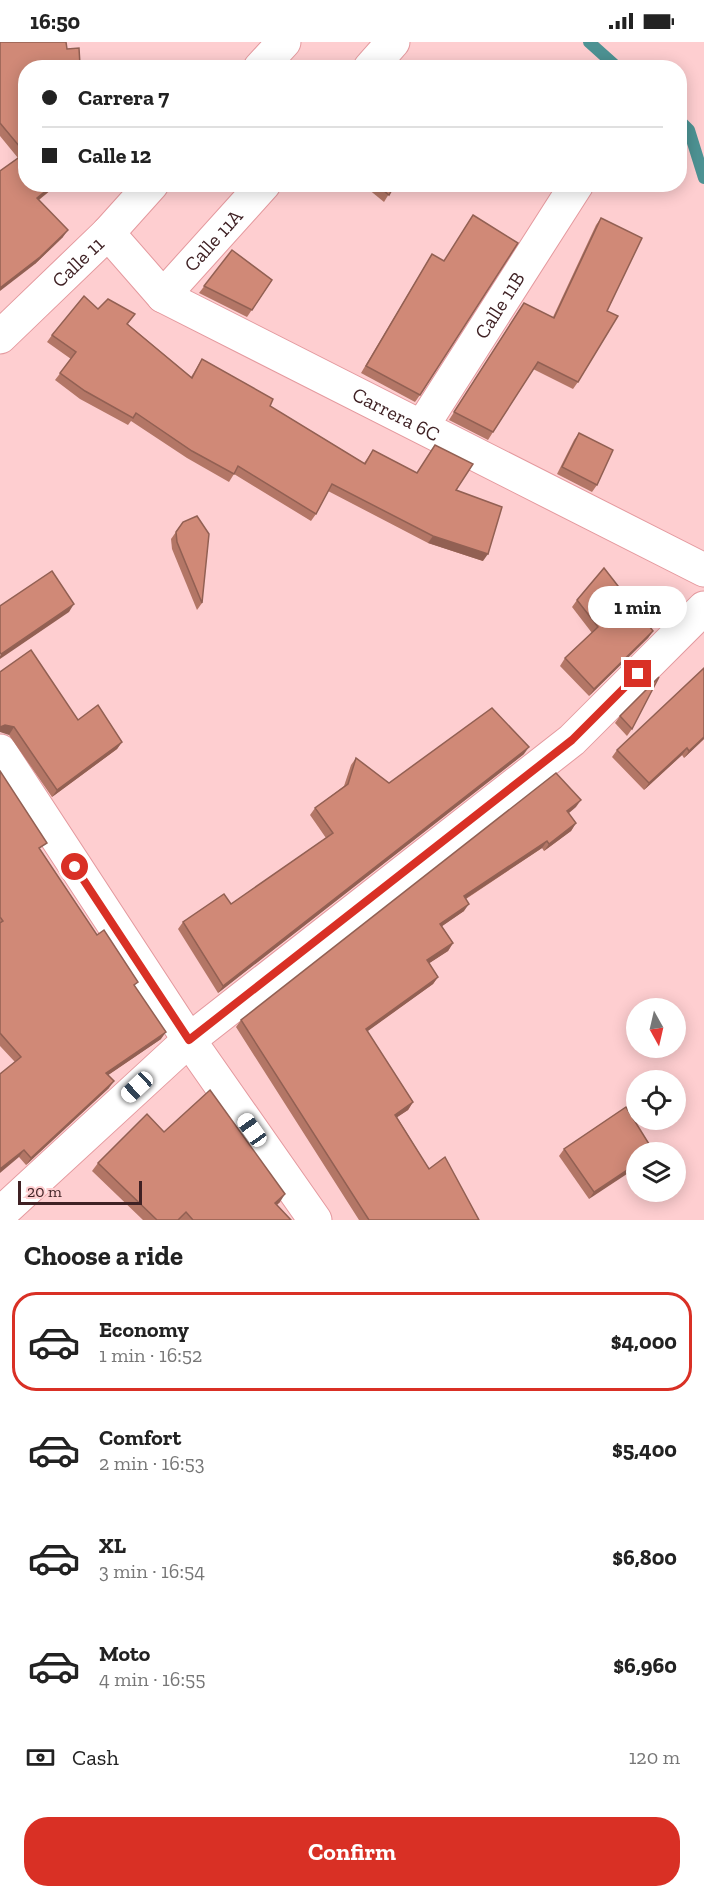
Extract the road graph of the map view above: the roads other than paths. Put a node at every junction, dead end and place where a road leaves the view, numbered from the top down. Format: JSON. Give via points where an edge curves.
{"nodes":[{"id":1,"x":284,"y":42,"type":"edge"},
{"id":2,"x":393,"y":42,"type":"edge"},
{"id":3,"x":267,"y":60,"type":"edge"},
{"id":4,"x":377,"y":60,"type":"edge"},
{"id":5,"x":145,"y":192,"type":"edge"},
{"id":6,"x":257,"y":192,"type":"edge"},
{"id":7,"x":572,"y":192,"type":"edge"},
{"id":8,"x":108,"y":233,"type":"junction"},
{"id":9,"x":163,"y":296,"type":"junction"},
{"id":10,"x":0,"y":338,"type":"edge"},
{"id":11,"x":423,"y":425,"type":"junction"},
{"id":12,"x":704,"y":570,"type":"edge"},
{"id":13,"x":704,"y":608,"type":"edge"},
{"id":14,"x":0,"y":751,"type":"edge"},
{"id":15,"x":189,"y":1040,"type":"junction"},
{"id":16,"x":0,"y":1214,"type":"edge"},
{"id":17,"x":315,"y":1220,"type":"edge"}],
"edges":[{"from":1,"to":3,"type":"street"},
{"from":2,"to":4,"type":"street"},
{"from":5,"to":8,"type":"street","name":"Calle 11"},
{"from":6,"to":9,"type":"street","name":"Calle 11A"},
{"from":7,"to":11,"type":"street","name":"Calle 11B"},
{"from":8,"to":9,"type":"street","name":"Carrera 6C"},
{"from":8,"to":10,"type":"street","name":"Calle 11"},
{"from":9,"to":11,"type":"street","name":"Carrera 6C"},
{"from":11,"to":12,"type":"street","name":"Carrera 6C"},
{"from":13,"to":15,"type":"street","via":[[572,740]]},
{"from":14,"to":15,"type":"street"},
{"from":15,"to":16,"type":"street"},
{"from":15,"to":17,"type":"street"}]}
